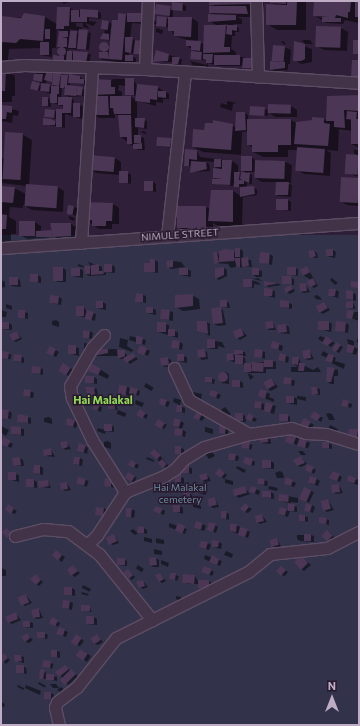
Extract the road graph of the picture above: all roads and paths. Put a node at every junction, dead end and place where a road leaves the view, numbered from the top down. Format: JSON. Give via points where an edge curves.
{"nodes":[{"id":1,"x":148,"y":1,"type":"edge"},
{"id":2,"x":256,"y":1,"type":"edge"},
{"id":3,"x":1,"y":67,"type":"edge"},
{"id":4,"x":92,"y":67,"type":"junction"},
{"id":5,"x":145,"y":69,"type":"junction"},
{"id":6,"x":185,"y":72,"type":"junction"},
{"id":7,"x":258,"y":77,"type":"junction"},
{"id":8,"x":359,"y":83,"type":"edge"},
{"id":9,"x":359,"y":223,"type":"edge"},
{"id":10,"x":167,"y":236,"type":"junction"},
{"id":11,"x":81,"y":243,"type":"junction"},
{"id":12,"x":1,"y":248,"type":"edge"},
{"id":13,"x":104,"y":335,"type":"dead end"},
{"id":14,"x":174,"y":368,"type":"dead end"},
{"id":15,"x":249,"y":434,"type":"junction"},
{"id":16,"x":359,"y":444,"type":"edge"},
{"id":17,"x":125,"y":492,"type":"junction"},
{"id":18,"x":359,"y":532,"type":"edge"},
{"id":19,"x":15,"y":536,"type":"dead end"},
{"id":20,"x":88,"y":544,"type":"junction"},
{"id":21,"x":152,"y":620,"type":"junction"},
{"id":22,"x":59,"y":725,"type":"edge"}],
"edges":[{"from":1,"to":5,"type":"street"},
{"from":2,"to":7,"type":"street"},
{"from":3,"to":4,"type":"street"},
{"from":4,"to":5,"type":"street"},
{"from":4,"to":11,"type":"street"},
{"from":5,"to":6,"type":"street"},
{"from":6,"to":7,"type":"street"},
{"from":6,"to":10,"type":"street"},
{"from":7,"to":8,"type":"street"},
{"from":9,"to":10,"type":"street","name":"NIMULE STREET"},
{"from":10,"to":11,"type":"street","name":"NIMULE STREET"},
{"from":11,"to":12,"type":"street","name":"NIMULE STREET"},
{"from":13,"to":17,"type":"street","via":[[92,348],[70,386],[72,398],[92,440]]},
{"from":14,"to":15,"type":"street","via":[[189,400]]},
{"from":15,"to":16,"type":"street","via":[[291,428],[306,433],[326,434]]},
{"from":15,"to":17,"type":"street","via":[[204,447],[184,459],[164,476]]},
{"from":17,"to":20,"type":"street","via":[[97,536]]},
{"from":18,"to":21,"type":"street","via":[[327,548],[270,554],[248,572]]},
{"from":19,"to":20,"type":"street","via":[[43,529],[68,531]]},
{"from":20,"to":21,"type":"street","via":[[121,578]]},
{"from":21,"to":22,"type":"street","via":[[116,638],[77,687],[57,702],[55,707]]}]}
